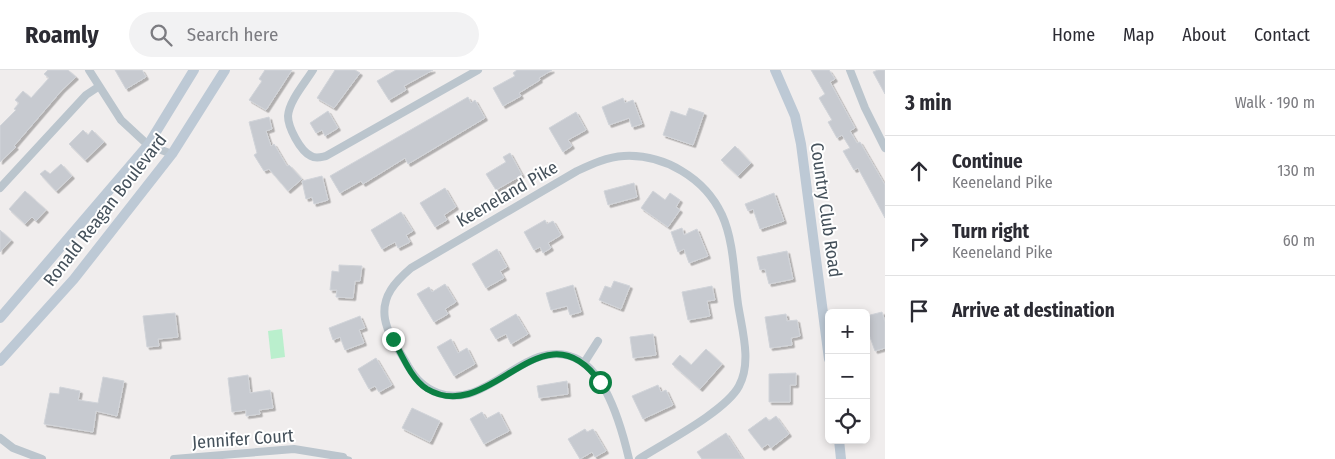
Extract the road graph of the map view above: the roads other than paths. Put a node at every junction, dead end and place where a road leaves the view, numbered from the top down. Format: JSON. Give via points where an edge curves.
{"nodes":[{"id":1,"x":89,"y":70,"type":"edge"},
{"id":2,"x":194,"y":70,"type":"edge"},
{"id":3,"x":225,"y":70,"type":"edge"},
{"id":4,"x":313,"y":70,"type":"edge"},
{"id":5,"x":478,"y":70,"type":"edge"},
{"id":6,"x":775,"y":70,"type":"edge"},
{"id":7,"x":850,"y":70,"type":"edge"},
{"id":8,"x":98,"y":86,"type":"junction"},
{"id":9,"x":148,"y":145,"type":"junction"},
{"id":10,"x":885,"y":148,"type":"edge"},
{"id":11,"x":172,"y":154,"type":"junction"},
{"id":12,"x":0,"y":188,"type":"edge"},
{"id":13,"x":0,"y":318,"type":"edge"},
{"id":14,"x":598,"y":342,"type":"dead end"},
{"id":15,"x":828,"y":354,"type":"edge"},
{"id":16,"x":0,"y":361,"type":"edge"},
{"id":17,"x":584,"y":363,"type":"junction"},
{"id":18,"x":0,"y":438,"type":"edge"},
{"id":19,"x":839,"y":444,"type":"edge"},
{"id":20,"x":347,"y":458,"type":"edge"},
{"id":21,"x":42,"y":459,"type":"edge"},
{"id":22,"x":174,"y":459,"type":"edge"},
{"id":23,"x":629,"y":459,"type":"edge"},
{"id":24,"x":639,"y":459,"type":"edge"},
{"id":25,"x":841,"y":459,"type":"edge"}],
"edges":[{"from":1,"to":8,"type":"street"},
{"from":2,"to":9,"type":"main road","name":"Ronald Reagan Boulevard"},
{"from":3,"to":11,"type":"main road","name":"Ronald Reagan Boulevard"},
{"from":4,"to":5,"type":"street","via":[[288,115],[290,126],[304,151],[318,158]]},
{"from":6,"to":15,"type":"main road","name":"Country Club Road","via":[[795,116],[801,144]]},
{"from":7,"to":10,"type":"street"},
{"from":8,"to":9,"type":"street","via":[[121,120]]},
{"from":8,"to":12,"type":"street"},
{"from":9,"to":11,"type":"street"},
{"from":9,"to":13,"type":"main road","name":"Ronald Reagan Boulevard"},
{"from":11,"to":16,"type":"main road","name":"Ronald Reagan Boulevard","via":[[74,279]]},
{"from":14,"to":17,"type":"street"},
{"from":17,"to":23,"type":"street","via":[[600,382],[611,403]]},
{"from":17,"to":24,"type":"street","name":"Keeneland Pike","via":[[575,357],[547,354],[470,394],[456,397],[427,389],[414,376],[386,325],[387,295],[395,282],[411,268],[577,170],[623,156],[669,163],[690,176],[722,214],[745,356],[744,370],[733,397]]},
{"from":18,"to":21,"type":"street","via":[[14,448]]},
{"from":19,"to":25,"type":"main road"},
{"from":20,"to":22,"type":"street","name":"Jennifer Court","via":[[294,449]]}]}
